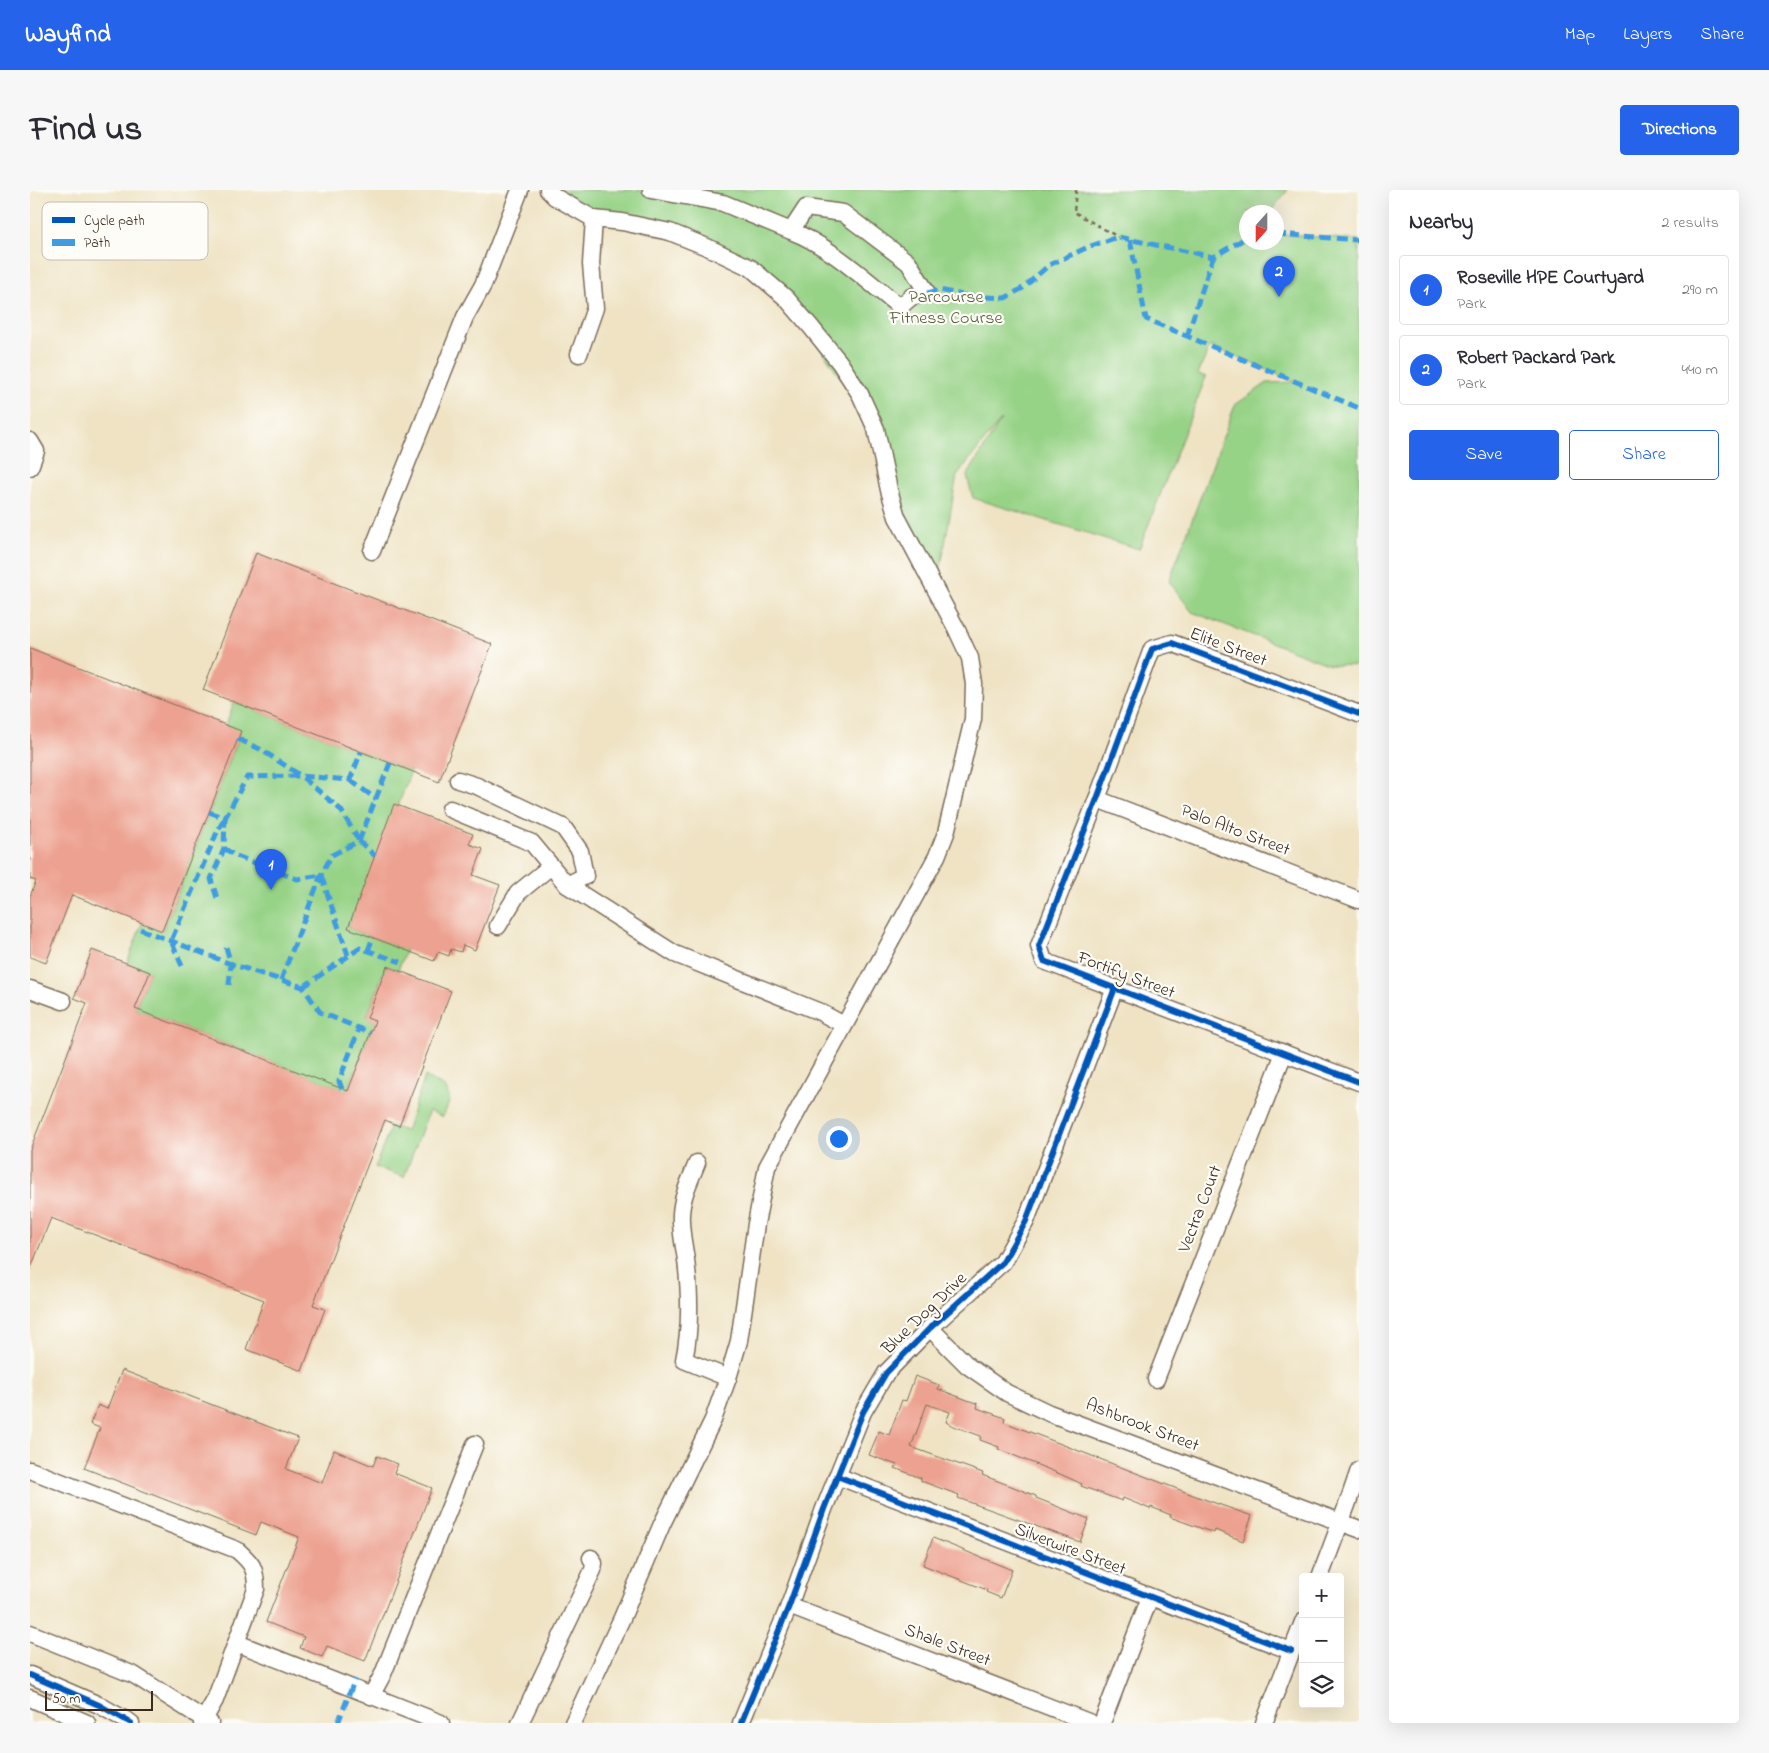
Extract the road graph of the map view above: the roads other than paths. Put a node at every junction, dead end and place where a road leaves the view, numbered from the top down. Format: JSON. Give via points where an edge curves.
{"nodes":[{"id":1,"x":520,"y":190,"type":"edge"},
{"id":2,"x":548,"y":190,"type":"edge"},
{"id":3,"x":651,"y":190,"type":"edge"},
{"id":4,"x":594,"y":219,"type":"junction"},
{"id":5,"x":791,"y":230,"type":"junction"},
{"id":6,"x":579,"y":354,"type":"dead end"},
{"id":7,"x":30,"y":441,"type":"edge"},
{"id":8,"x":30,"y":467,"type":"edge"},
{"id":9,"x":372,"y":551,"type":"dead end"},
{"id":10,"x":1359,"y":714,"type":"edge"},
{"id":11,"x":458,"y":780,"type":"dead end"},
{"id":12,"x":1096,"y":799,"type":"junction"},
{"id":13,"x":450,"y":809,"type":"dead end"},
{"id":14,"x":551,"y":866,"type":"junction"},
{"id":15,"x":567,"y":885,"type":"junction"},
{"id":16,"x":1359,"y":900,"type":"edge"},
{"id":17,"x":498,"y":926,"type":"dead end"},
{"id":18,"x":1114,"y":988,"type":"junction"},
{"id":19,"x":30,"y":989,"type":"edge"},
{"id":20,"x":64,"y":1002,"type":"dead end"},
{"id":21,"x":844,"y":1025,"type":"junction"},
{"id":22,"x":1284,"y":1053,"type":"junction"},
{"id":23,"x":1359,"y":1082,"type":"edge"},
{"id":24,"x":697,"y":1163,"type":"dead end"},
{"id":25,"x":930,"y":1328,"type":"junction"},
{"id":26,"x":728,"y":1378,"type":"junction"},
{"id":27,"x":1156,"y":1379,"type":"dead end"},
{"id":28,"x":475,"y":1444,"type":"dead end"},
{"id":29,"x":30,"y":1470,"type":"edge"},
{"id":30,"x":1359,"y":1470,"type":"edge"},
{"id":31,"x":837,"y":1476,"type":"junction"},
{"id":32,"x":1341,"y":1522,"type":"junction"},
{"id":33,"x":1359,"y":1529,"type":"edge"},
{"id":34,"x":591,"y":1558,"type":"dead end"},
{"id":35,"x":1322,"y":1573,"type":"edge"},
{"id":36,"x":1150,"y":1597,"type":"junction"},
{"id":37,"x":789,"y":1606,"type":"junction"},
{"id":38,"x":1299,"y":1632,"type":"edge"},
{"id":39,"x":30,"y":1633,"type":"edge"},
{"id":40,"x":237,"y":1643,"type":"junction"},
{"id":41,"x":1291,"y":1651,"type":"junction"},
{"id":42,"x":30,"y":1676,"type":"edge"},
{"id":43,"x":371,"y":1696,"type":"junction"},
{"id":44,"x":30,"y":1698,"type":"edge"},
{"id":45,"x":205,"y":1722,"type":"edge"},
{"id":46,"x":87,"y":1723,"type":"edge"},
{"id":47,"x":132,"y":1723,"type":"edge"},
{"id":48,"x":440,"y":1723,"type":"edge"},
{"id":49,"x":520,"y":1723,"type":"edge"},
{"id":50,"x":573,"y":1723,"type":"edge"},
{"id":51,"x":741,"y":1723,"type":"edge"},
{"id":52,"x":1091,"y":1723,"type":"edge"},
{"id":53,"x":1102,"y":1723,"type":"edge"},
{"id":54,"x":1264,"y":1723,"type":"edge"}],
"edges":[{"from":1,"to":9,"type":"street","via":[[483,285],[465,317]]},
{"from":2,"to":4,"type":"street"},
{"from":3,"to":5,"type":"street","via":[[724,203]]},
{"from":4,"to":6,"type":"street","via":[[590,264],[595,308]]},
{"from":4,"to":21,"type":"street","via":[[670,232],[707,247],[751,268],[786,298],[840,363],[860,394],[876,428],[897,517],[970,658],[974,684],[973,719],[946,833],[937,856]]},
{"from":5,"to":5,"type":"street","via":[[806,208],[843,213],[909,263],[927,293],[911,297],[900,307],[838,258]]},
{"from":7,"to":8,"type":"street","via":[[36,451]]},
{"from":10,"to":12,"type":"street","name":"Elite Street","via":[[1172,643],[1152,649]]},
{"from":11,"to":15,"type":"street","via":[[563,827],[580,851],[585,876]]},
{"from":12,"to":16,"type":"street","name":"Palo Alto Street"},
{"from":12,"to":18,"type":"street","name":"Fortify Street","via":[[1039,946],[1044,961]]},
{"from":13,"to":14,"type":"street","via":[[532,843]]},
{"from":14,"to":15,"type":"street"},
{"from":14,"to":17,"type":"street","via":[[518,893]]},
{"from":15,"to":21,"type":"street","via":[[675,954],[820,1012]]},
{"from":18,"to":22,"type":"street","name":"Fortify Street"},
{"from":18,"to":25,"type":"street","name":"Blue Dog Drive","via":[[1026,1221],[1003,1262]]},
{"from":19,"to":20,"type":"street"},
{"from":21,"to":26,"type":"street","via":[[767,1167],[739,1341]]},
{"from":22,"to":23,"type":"street","name":"Fortify Street"},
{"from":22,"to":27,"type":"street","name":"Vectra Court"},
{"from":24,"to":26,"type":"street","via":[[684,1194],[681,1215],[689,1339],[684,1360]]},
{"from":25,"to":31,"type":"street","name":"Blue Dog Drive","via":[[886,1373],[863,1412]]},
{"from":25,"to":32,"type":"street","name":"Ashbrook Street","via":[[968,1366],[1007,1393],[1049,1412]]},
{"from":26,"to":50,"type":"street","via":[[713,1420],[662,1524]]},
{"from":28,"to":43,"type":"street","via":[[384,1674]]},
{"from":29,"to":40,"type":"street","via":[[236,1550],[250,1562],[256,1574],[256,1589]]},
{"from":30,"to":32,"type":"street"},
{"from":31,"to":36,"type":"street","name":"Silverwire Street"},
{"from":31,"to":37,"type":"street","name":"Blue Dog Drive"},
{"from":32,"to":33,"type":"street","name":"Ashbrook Street"},
{"from":32,"to":35,"type":"street"},
{"from":34,"to":49,"type":"street","via":[[594,1563],[592,1570]]},
{"from":36,"to":41,"type":"street","name":"Silverwire Street"},
{"from":36,"to":53,"type":"street"},
{"from":37,"to":51,"type":"street","name":"Blue Dog Drive"},
{"from":37,"to":52,"type":"street","name":"Shale Street"},
{"from":38,"to":41,"type":"street"},
{"from":39,"to":45,"type":"street","via":[[134,1675]]},
{"from":40,"to":43,"type":"street"},
{"from":40,"to":45,"type":"street"},
{"from":41,"to":54,"type":"street"},
{"from":42,"to":47,"type":"street","via":[[99,1705]]},
{"from":43,"to":48,"type":"street"},
{"from":44,"to":46,"type":"street"}]}
